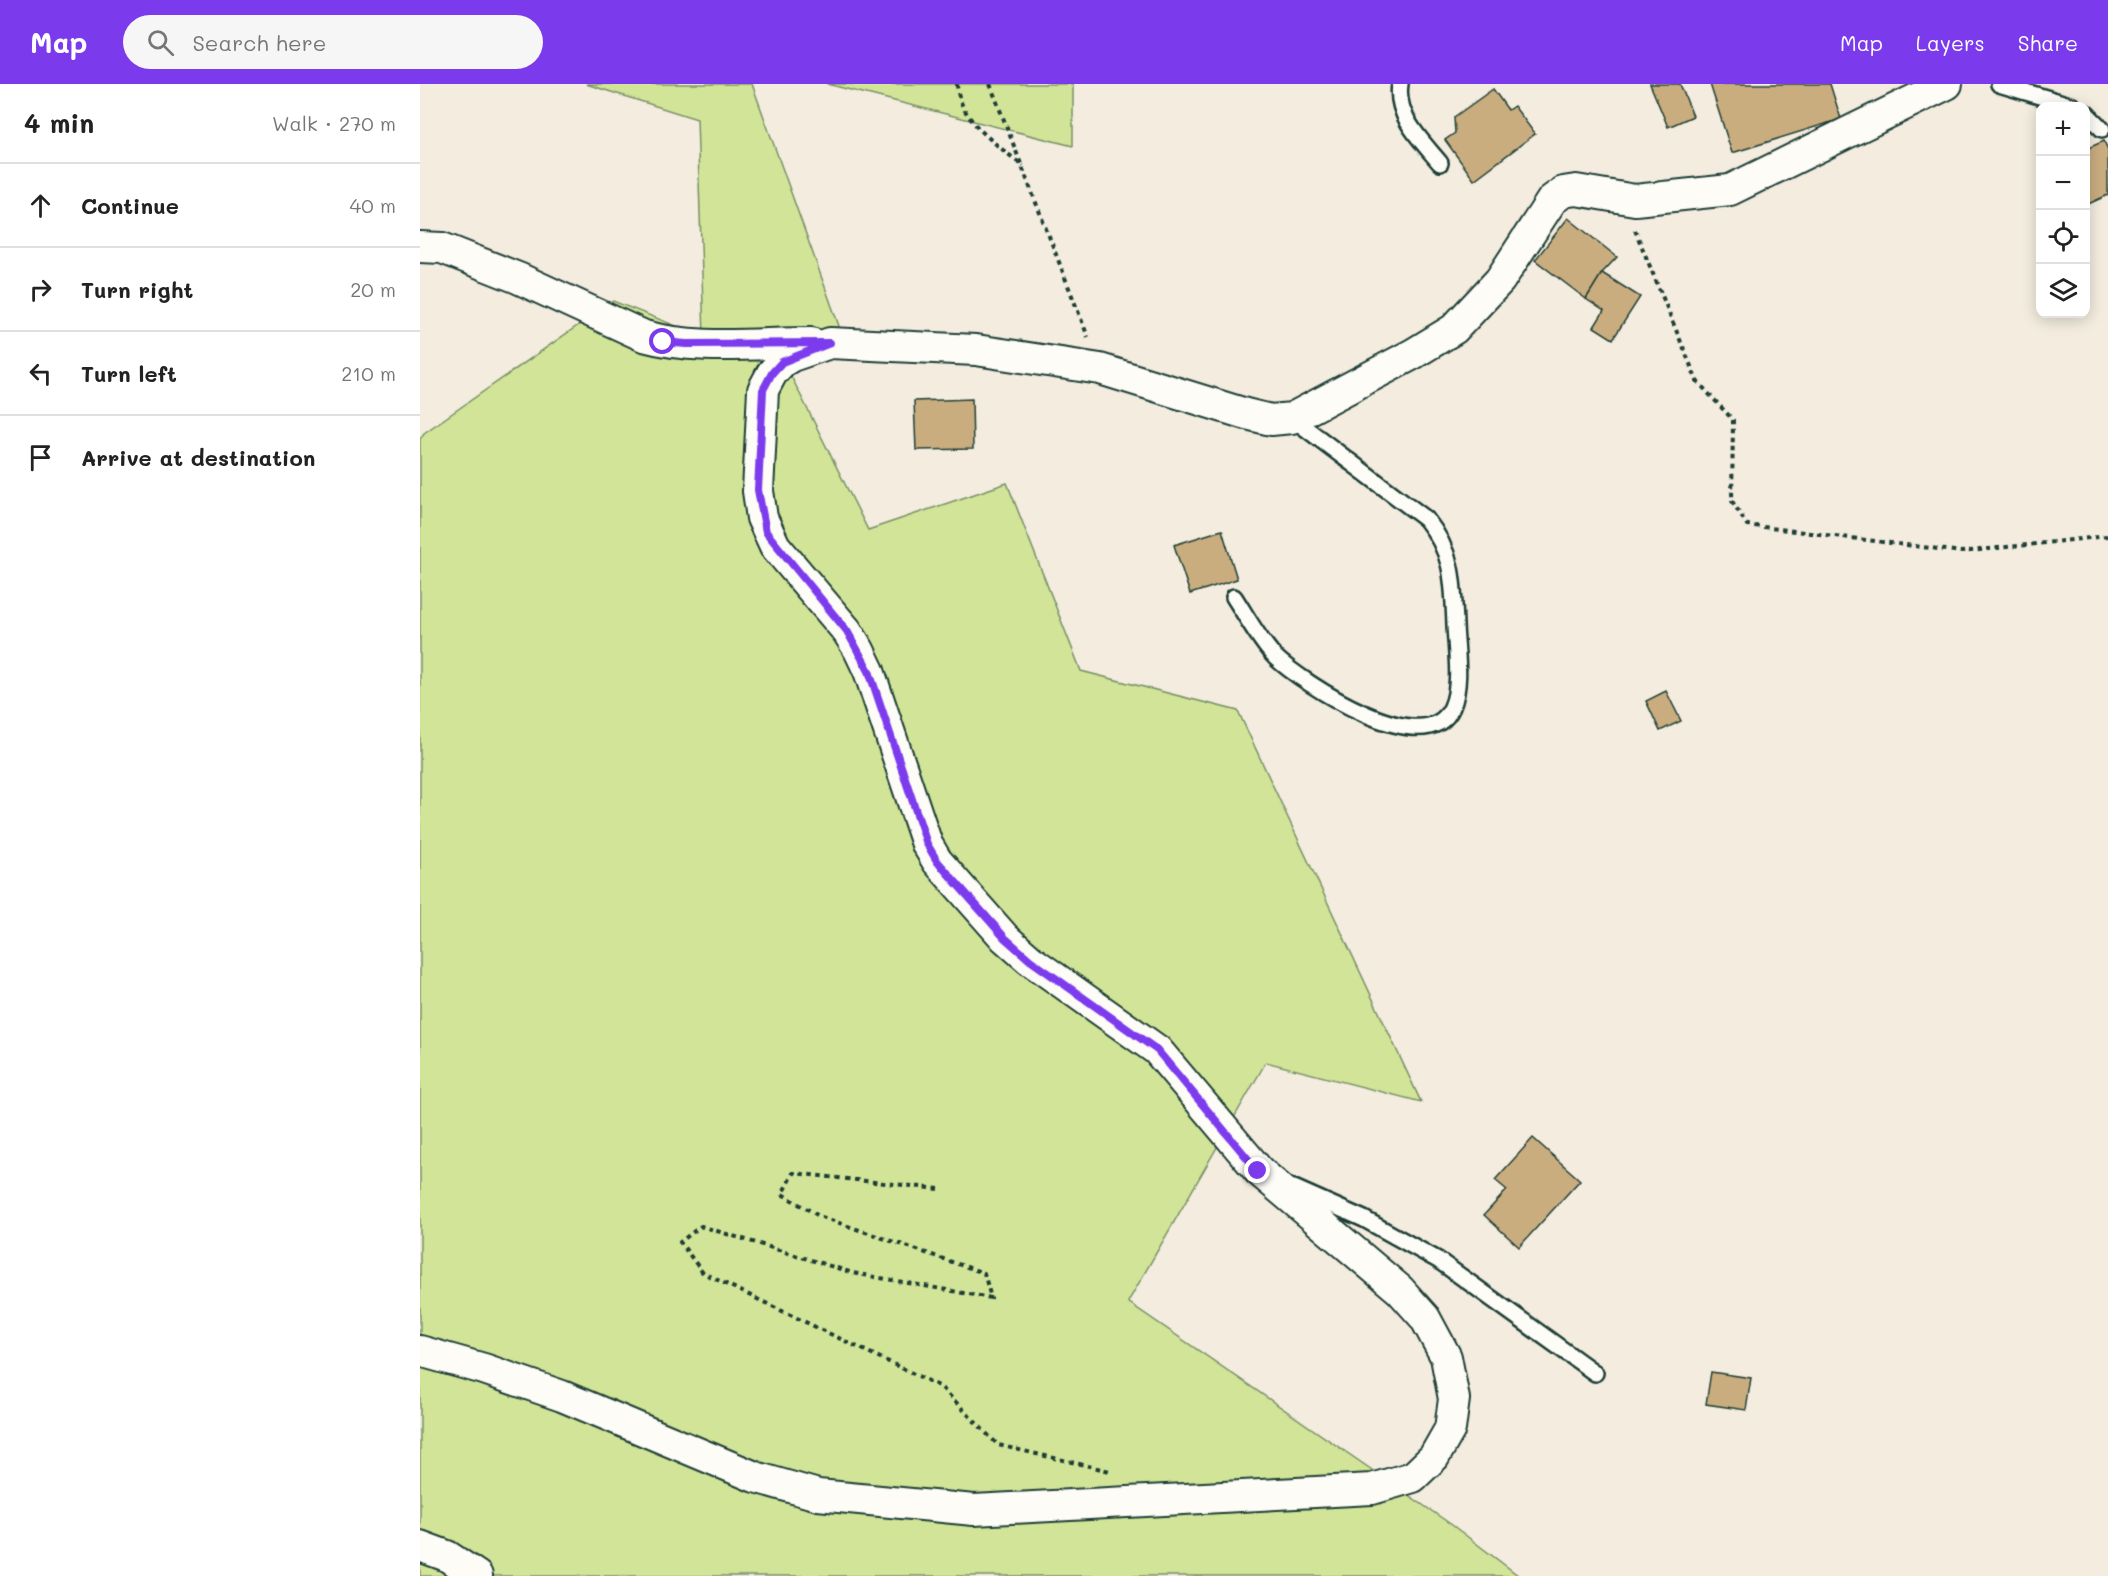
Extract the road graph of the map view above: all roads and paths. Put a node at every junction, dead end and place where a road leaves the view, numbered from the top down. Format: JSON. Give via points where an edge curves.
{"nodes":[{"id":1,"x":957,"y":84,"type":"edge"},
{"id":2,"x":990,"y":84,"type":"edge"},
{"id":3,"x":1400,"y":84,"type":"edge"},
{"id":4,"x":1947,"y":84,"type":"edge"},
{"id":5,"x":1999,"y":84,"type":"edge"},
{"id":6,"x":2060,"y":102,"type":"edge"},
{"id":7,"x":2090,"y":118,"type":"edge"},
{"id":8,"x":2102,"y":129,"type":"dead end"},
{"id":9,"x":1440,"y":163,"type":"dead end"},
{"id":10,"x":1023,"y":167,"type":"junction"},
{"id":11,"x":1635,"y":200,"type":"junction"},
{"id":12,"x":420,"y":247,"type":"edge"},
{"id":13,"x":830,"y":343,"type":"junction"},
{"id":14,"x":1100,"y":369,"type":"junction"},
{"id":15,"x":1292,"y":418,"type":"junction"},
{"id":16,"x":2108,"y":536,"type":"edge"},
{"id":17,"x":1234,"y":597,"type":"dead end"},
{"id":18,"x":1258,"y":1171,"type":"junction"},
{"id":19,"x":939,"y":1189,"type":"dead end"},
{"id":20,"x":420,"y":1351,"type":"edge"},
{"id":21,"x":1595,"y":1373,"type":"dead end"},
{"id":22,"x":1112,"y":1471,"type":"dead end"},
{"id":23,"x":420,"y":1546,"type":"edge"},
{"id":24,"x":477,"y":1576,"type":"edge"}],
"edges":[{"from":1,"to":10,"type":"path","via":[[970,119]]},
{"from":2,"to":10,"type":"path"},
{"from":3,"to":9,"type":"lane","via":[[1398,93],[1408,124]]},
{"from":4,"to":11,"type":"street","via":[[1730,190]]},
{"from":5,"to":6,"type":"lane"},
{"from":7,"to":8,"type":"lane"},
{"from":10,"to":14,"type":"path"},
{"from":11,"to":15,"type":"street","via":[[1576,190],[1563,192],[1552,200],[1500,280],[1454,329]]},
{"from":11,"to":16,"type":"path","via":[[1634,229],[1697,381],[1733,420],[1732,501],[1747,525],[1962,552]]},
{"from":12,"to":13,"type":"street","via":[[442,248],[663,342]]},
{"from":13,"to":14,"type":"street","via":[[976,350]]},
{"from":13,"to":18,"type":"street","via":[[782,362],[763,390],[758,490],[762,518],[775,546],[859,650],[927,844],[937,861],[1005,938],[1157,1050]]},
{"from":14,"to":15,"type":"street","via":[[1246,414],[1271,420]]},
{"from":15,"to":17,"type":"lane","via":[[1426,519],[1439,535],[1453,579],[1457,687],[1452,707],[1443,719],[1420,728],[1396,726],[1362,712],[1304,682],[1274,656]]},
{"from":18,"to":20,"type":"street","via":[[1400,1290],[1425,1318],[1446,1357],[1454,1399],[1450,1429],[1434,1457],[1413,1477],[1372,1489],[974,1510],[818,1495],[755,1477],[562,1396]]},
{"from":18,"to":21,"type":"lane","via":[[1364,1219],[1438,1260]]},
{"from":19,"to":22,"type":"path","via":[[793,1173],[782,1194],[819,1216],[984,1273],[991,1298],[853,1273],[701,1226],[680,1242],[703,1273],[941,1387],[998,1445]]},
{"from":23,"to":24,"type":"street","via":[[447,1556]]}]}
